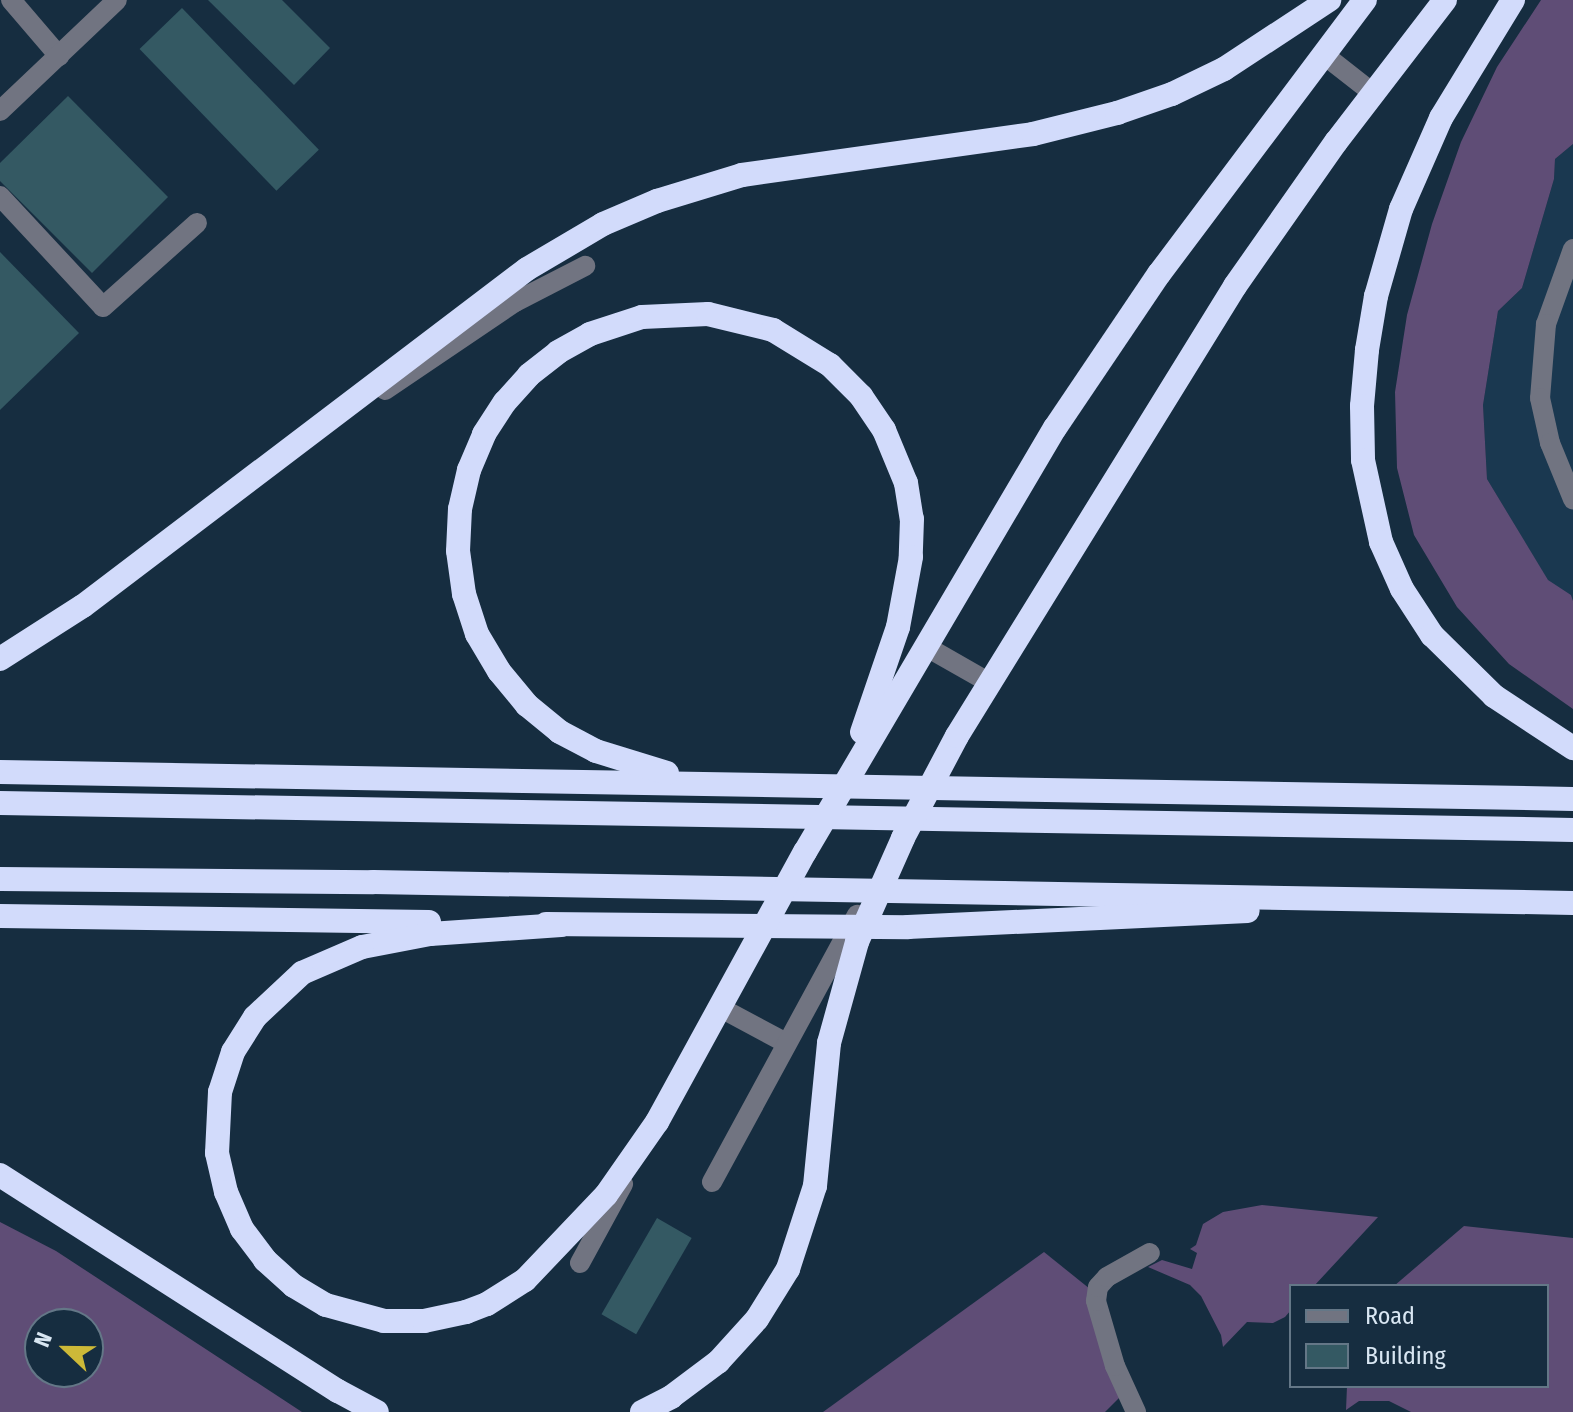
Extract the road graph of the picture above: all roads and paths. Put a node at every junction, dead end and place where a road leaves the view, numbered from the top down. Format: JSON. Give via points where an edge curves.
{"nodes":[{"id":1,"x":11,"y":0,"type":"edge"},
{"id":2,"x":117,"y":0,"type":"edge"},
{"id":3,"x":1329,"y":0,"type":"edge"},
{"id":4,"x":1365,"y":0,"type":"edge"},
{"id":5,"x":1445,"y":0,"type":"edge"},
{"id":6,"x":1513,"y":0,"type":"edge"},
{"id":7,"x":1323,"y":54,"type":"junction"},
{"id":8,"x":59,"y":56,"type":"junction"},
{"id":9,"x":1373,"y":93,"type":"junction"},
{"id":10,"x":0,"y":111,"type":"edge"},
{"id":11,"x":0,"y":196,"type":"edge"},
{"id":12,"x":197,"y":223,"type":"dead end"},
{"id":13,"x":1573,"y":249,"type":"edge"},
{"id":14,"x":585,"y":266,"type":"dead end"},
{"id":15,"x":223,"y":499,"type":"junction"},
{"id":16,"x":1573,"y":499,"type":"edge"},
{"id":17,"x":925,"y":646,"type":"junction"},
{"id":18,"x":0,"y":659,"type":"edge"},
{"id":19,"x":988,"y":682,"type":"junction"},
{"id":20,"x":1573,"y":748,"type":"edge"},
{"id":21,"x":943,"y":761,"type":"junction"},
{"id":22,"x":0,"y":772,"type":"edge"},
{"id":23,"x":753,"y":785,"type":"junction"},
{"id":24,"x":1573,"y":799,"type":"edge"},
{"id":25,"x":0,"y":803,"type":"edge"},
{"id":26,"x":1573,"y":830,"type":"edge"},
{"id":27,"x":805,"y":852,"type":"junction"},
{"id":28,"x":0,"y":879,"type":"edge"},
{"id":29,"x":1406,"y":900,"type":"junction"},
{"id":30,"x":1573,"y":903,"type":"edge"},
{"id":31,"x":0,"y":916,"type":"edge"},
{"id":32,"x":561,"y":925,"type":"junction"},
{"id":33,"x":719,"y":1007,"type":"junction"},
{"id":34,"x":786,"y":1043,"type":"junction"},
{"id":35,"x":671,"y":1096,"type":"junction"},
{"id":36,"x":0,"y":1175,"type":"edge"},
{"id":37,"x":712,"y":1182,"type":"dead end"},
{"id":38,"x":1150,"y":1253,"type":"dead end"},
{"id":39,"x":580,"y":1263,"type":"dead end"},
{"id":40,"x":377,"y":1412,"type":"edge"},
{"id":41,"x":642,"y":1412,"type":"edge"},
{"id":42,"x":1136,"y":1412,"type":"edge"}],
"edges":[{"from":1,"to":8,"type":"street"},
{"from":2,"to":8,"type":"street"},
{"from":3,"to":15,"type":"highway","via":[[1224,69],[1117,113],[1033,134],[756,172],[630,212],[527,269]]},
{"from":4,"to":7,"type":"highway"},
{"from":5,"to":9,"type":"highway"},
{"from":6,"to":20,"type":"highway","via":[[1441,118],[1396,223],[1367,350],[1363,460],[1381,542],[1402,589],[1432,635],[1494,696]]},
{"from":7,"to":9,"type":"street"},
{"from":7,"to":17,"type":"highway","via":[[1078,391]]},
{"from":8,"to":10,"type":"street"},
{"from":9,"to":19,"type":"highway","via":[[1227,298]]},
{"from":11,"to":12,"type":"street","via":[[103,307]]},
{"from":13,"to":16,"type":"street","via":[[1546,324],[1540,398],[1550,443]]},
{"from":14,"to":15,"type":"street","via":[[515,302]]},
{"from":15,"to":18,"type":"highway","via":[[83,606]]},
{"from":17,"to":19,"type":"street"},
{"from":17,"to":27,"type":"highway"},
{"from":19,"to":21,"type":"highway"},
{"from":21,"to":34,"type":"street"},
{"from":21,"to":41,"type":"highway","via":[[877,893],[841,996],[825,1072],[815,1186],[788,1269],[757,1319],[718,1362]]},
{"from":22,"to":23,"type":"highway"},
{"from":23,"to":24,"type":"highway"},
{"from":23,"to":27,"type":"highway","via":[[640,767],[560,732],[527,705],[499,671],[467,604],[458,551],[460,509],[484,434],[505,402],[545,362],[582,338],[625,321],[708,314],[752,323],[793,340],[830,365],[861,396],[901,466],[912,537],[904,602],[865,723]]},
{"from":25,"to":26,"type":"highway"},
{"from":27,"to":33,"type":"highway"},
{"from":28,"to":29,"type":"highway"},
{"from":29,"to":30,"type":"highway"},
{"from":29,"to":32,"type":"highway","via":[[908,927]]},
{"from":31,"to":32,"type":"highway"},
{"from":32,"to":35,"type":"highway","via":[[455,931],[382,942],[320,963],[268,1001],[233,1052],[217,1113],[220,1173],[247,1237],[294,1286],[344,1312],[403,1322],[466,1312],[506,1294],[563,1244],[624,1171]]},
{"from":33,"to":34,"type":"street"},
{"from":33,"to":35,"type":"highway"},
{"from":34,"to":37,"type":"street"},
{"from":35,"to":39,"type":"street"},
{"from":36,"to":40,"type":"highway"},
{"from":38,"to":42,"type":"street","via":[[1107,1277],[1098,1287],[1096,1301],[1115,1366]]}]}
